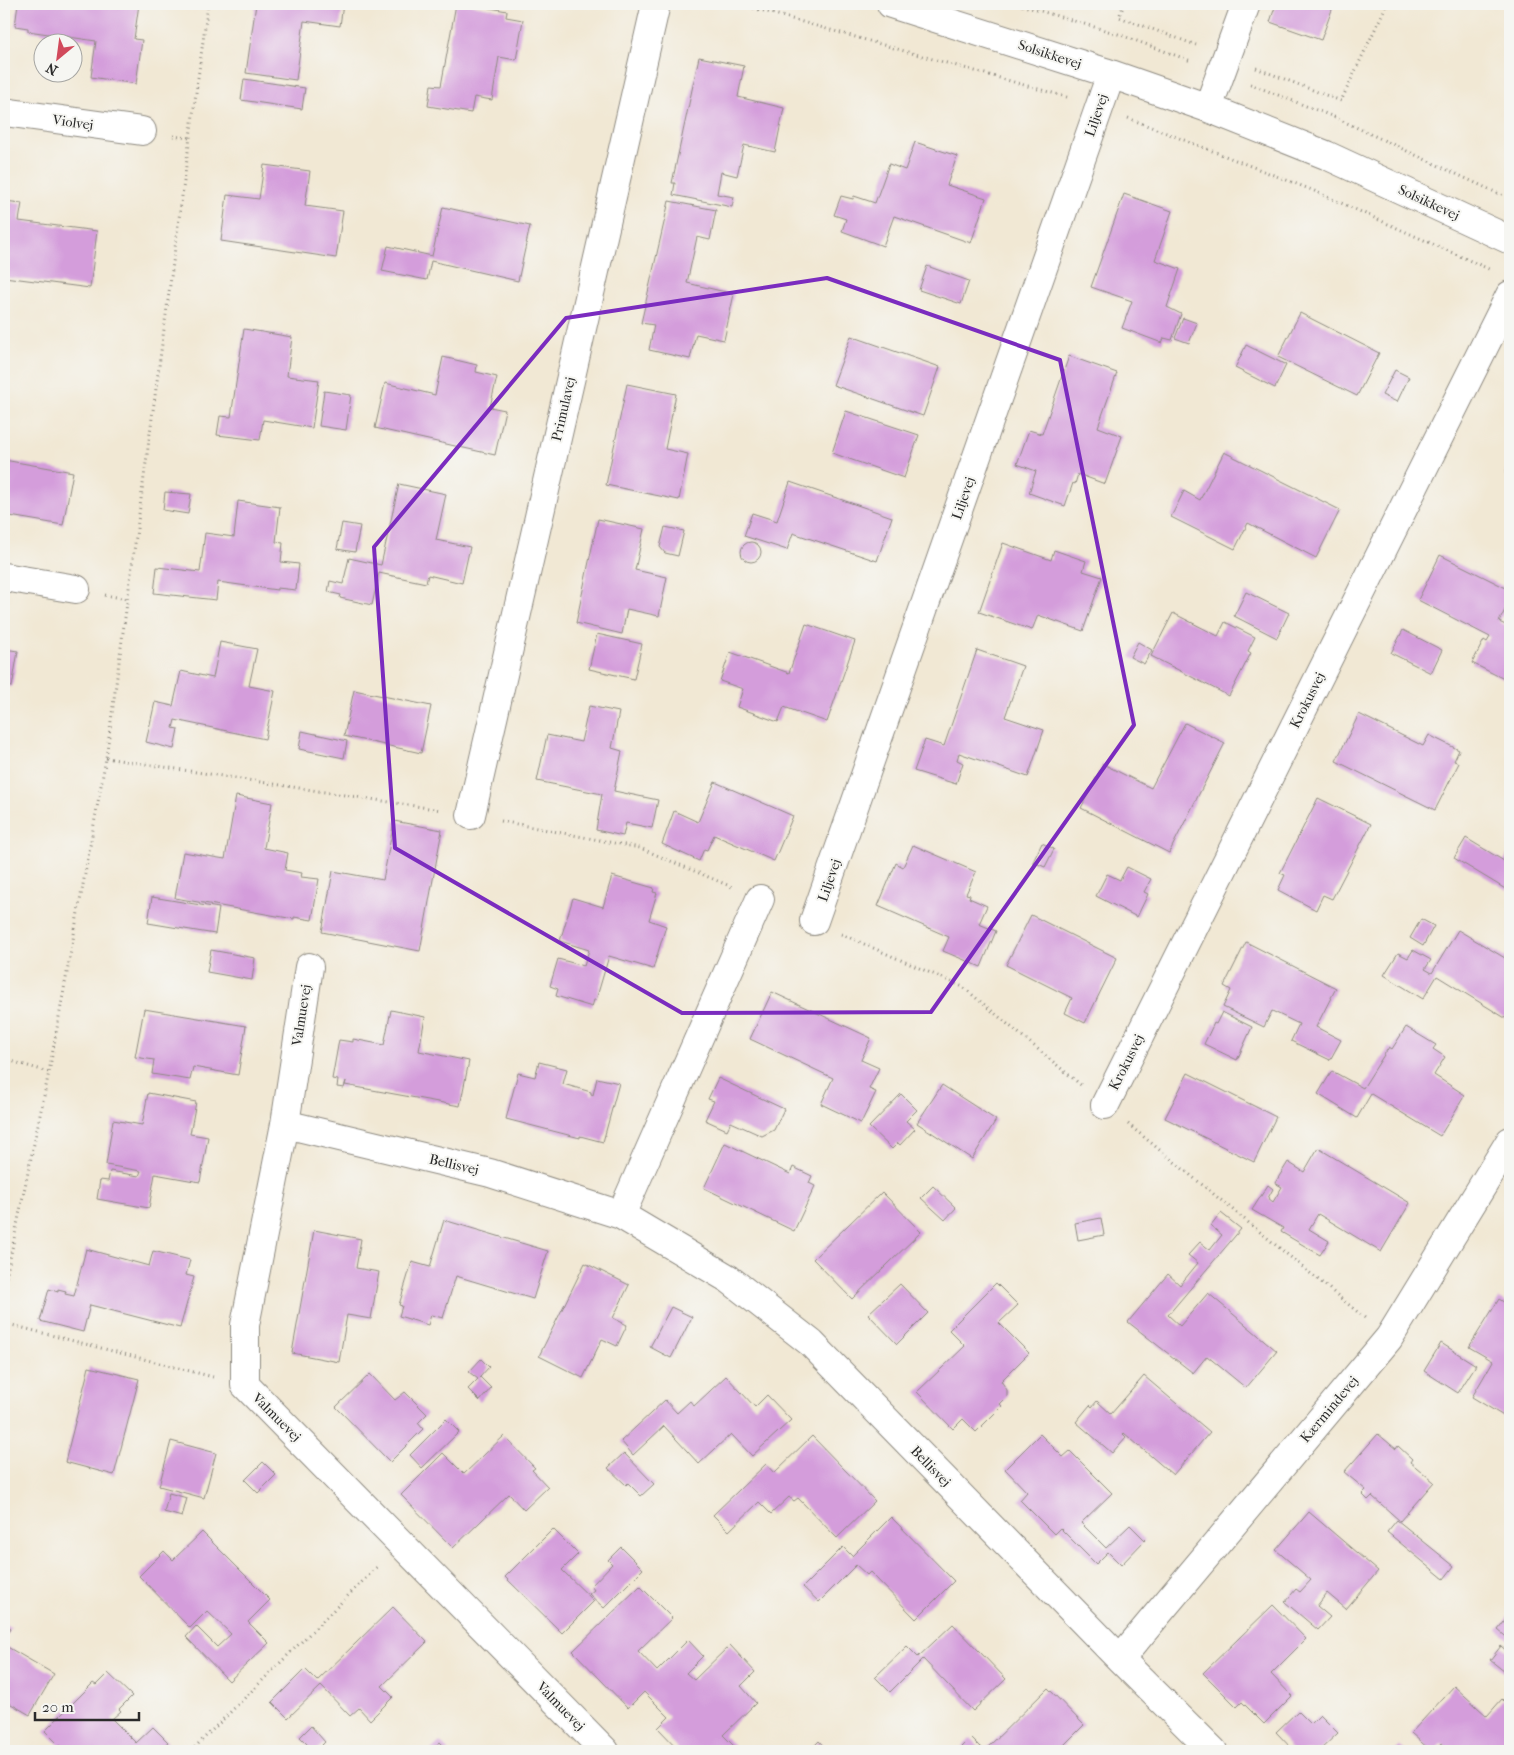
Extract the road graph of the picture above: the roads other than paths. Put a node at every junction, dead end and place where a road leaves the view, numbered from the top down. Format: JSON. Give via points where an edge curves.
{"nodes":[{"id":1,"x":656,"y":4,"type":"edge"},
{"id":2,"x":891,"y":4,"type":"edge"},
{"id":3,"x":1246,"y":4,"type":"edge"},
{"id":4,"x":1111,"y":74,"type":"junction"},
{"id":5,"x":1208,"y":108,"type":"junction"},
{"id":6,"x":4,"y":112,"type":"edge"},
{"id":7,"x":142,"y":131,"type":"dead end"},
{"id":8,"x":1510,"y":240,"type":"edge"},
{"id":9,"x":1510,"y":295,"type":"edge"},
{"id":10,"x":4,"y":577,"type":"edge"},
{"id":11,"x":76,"y":589,"type":"dead end"},
{"id":12,"x":471,"y":815,"type":"road end"},
{"id":13,"x":760,"y":899,"type":"road end"},
{"id":14,"x":814,"y":921,"type":"road end"},
{"id":15,"x":309,"y":967,"type":"dead end"},
{"id":16,"x":1105,"y":1104,"type":"road end"},
{"id":17,"x":285,"y":1124,"type":"junction"},
{"id":18,"x":1510,"y":1141,"type":"edge"},
{"id":19,"x":621,"y":1215,"type":"junction"},
{"id":20,"x":1120,"y":1659,"type":"junction"},
{"id":21,"x":605,"y":1751,"type":"edge"},
{"id":22,"x":1213,"y":1751,"type":"edge"}],
"edges":[{"from":1,"to":12,"type":"street","name":"Primulavej"},
{"from":2,"to":4,"type":"street","name":"Solsikkevej"},
{"from":3,"to":5,"type":"street"},
{"from":4,"to":5,"type":"street","name":"Solsikkevej"},
{"from":4,"to":14,"type":"street","name":"Liljevej"},
{"from":5,"to":8,"type":"street","name":"Solsikkevej","via":[[1326,155]]},
{"from":6,"to":7,"type":"street","name":"Violvej"},
{"from":9,"to":16,"type":"street","name":"Krokusvej"},
{"from":10,"to":11,"type":"street"},
{"from":13,"to":19,"type":"street"},
{"from":15,"to":17,"type":"street","name":"Valmuevej"},
{"from":17,"to":19,"type":"street","name":"Bellisvej","via":[[490,1173]]},
{"from":17,"to":21,"type":"street","name":"Valmuevej","via":[[246,1325],[245,1385]]},
{"from":18,"to":20,"type":"street","name":"Kærmindevej","via":[[1389,1338]]},
{"from":19,"to":20,"type":"street","name":"Bellisvej","via":[[729,1279],[812,1343]]},
{"from":20,"to":22,"type":"street","name":"Bellisvej"}]}
